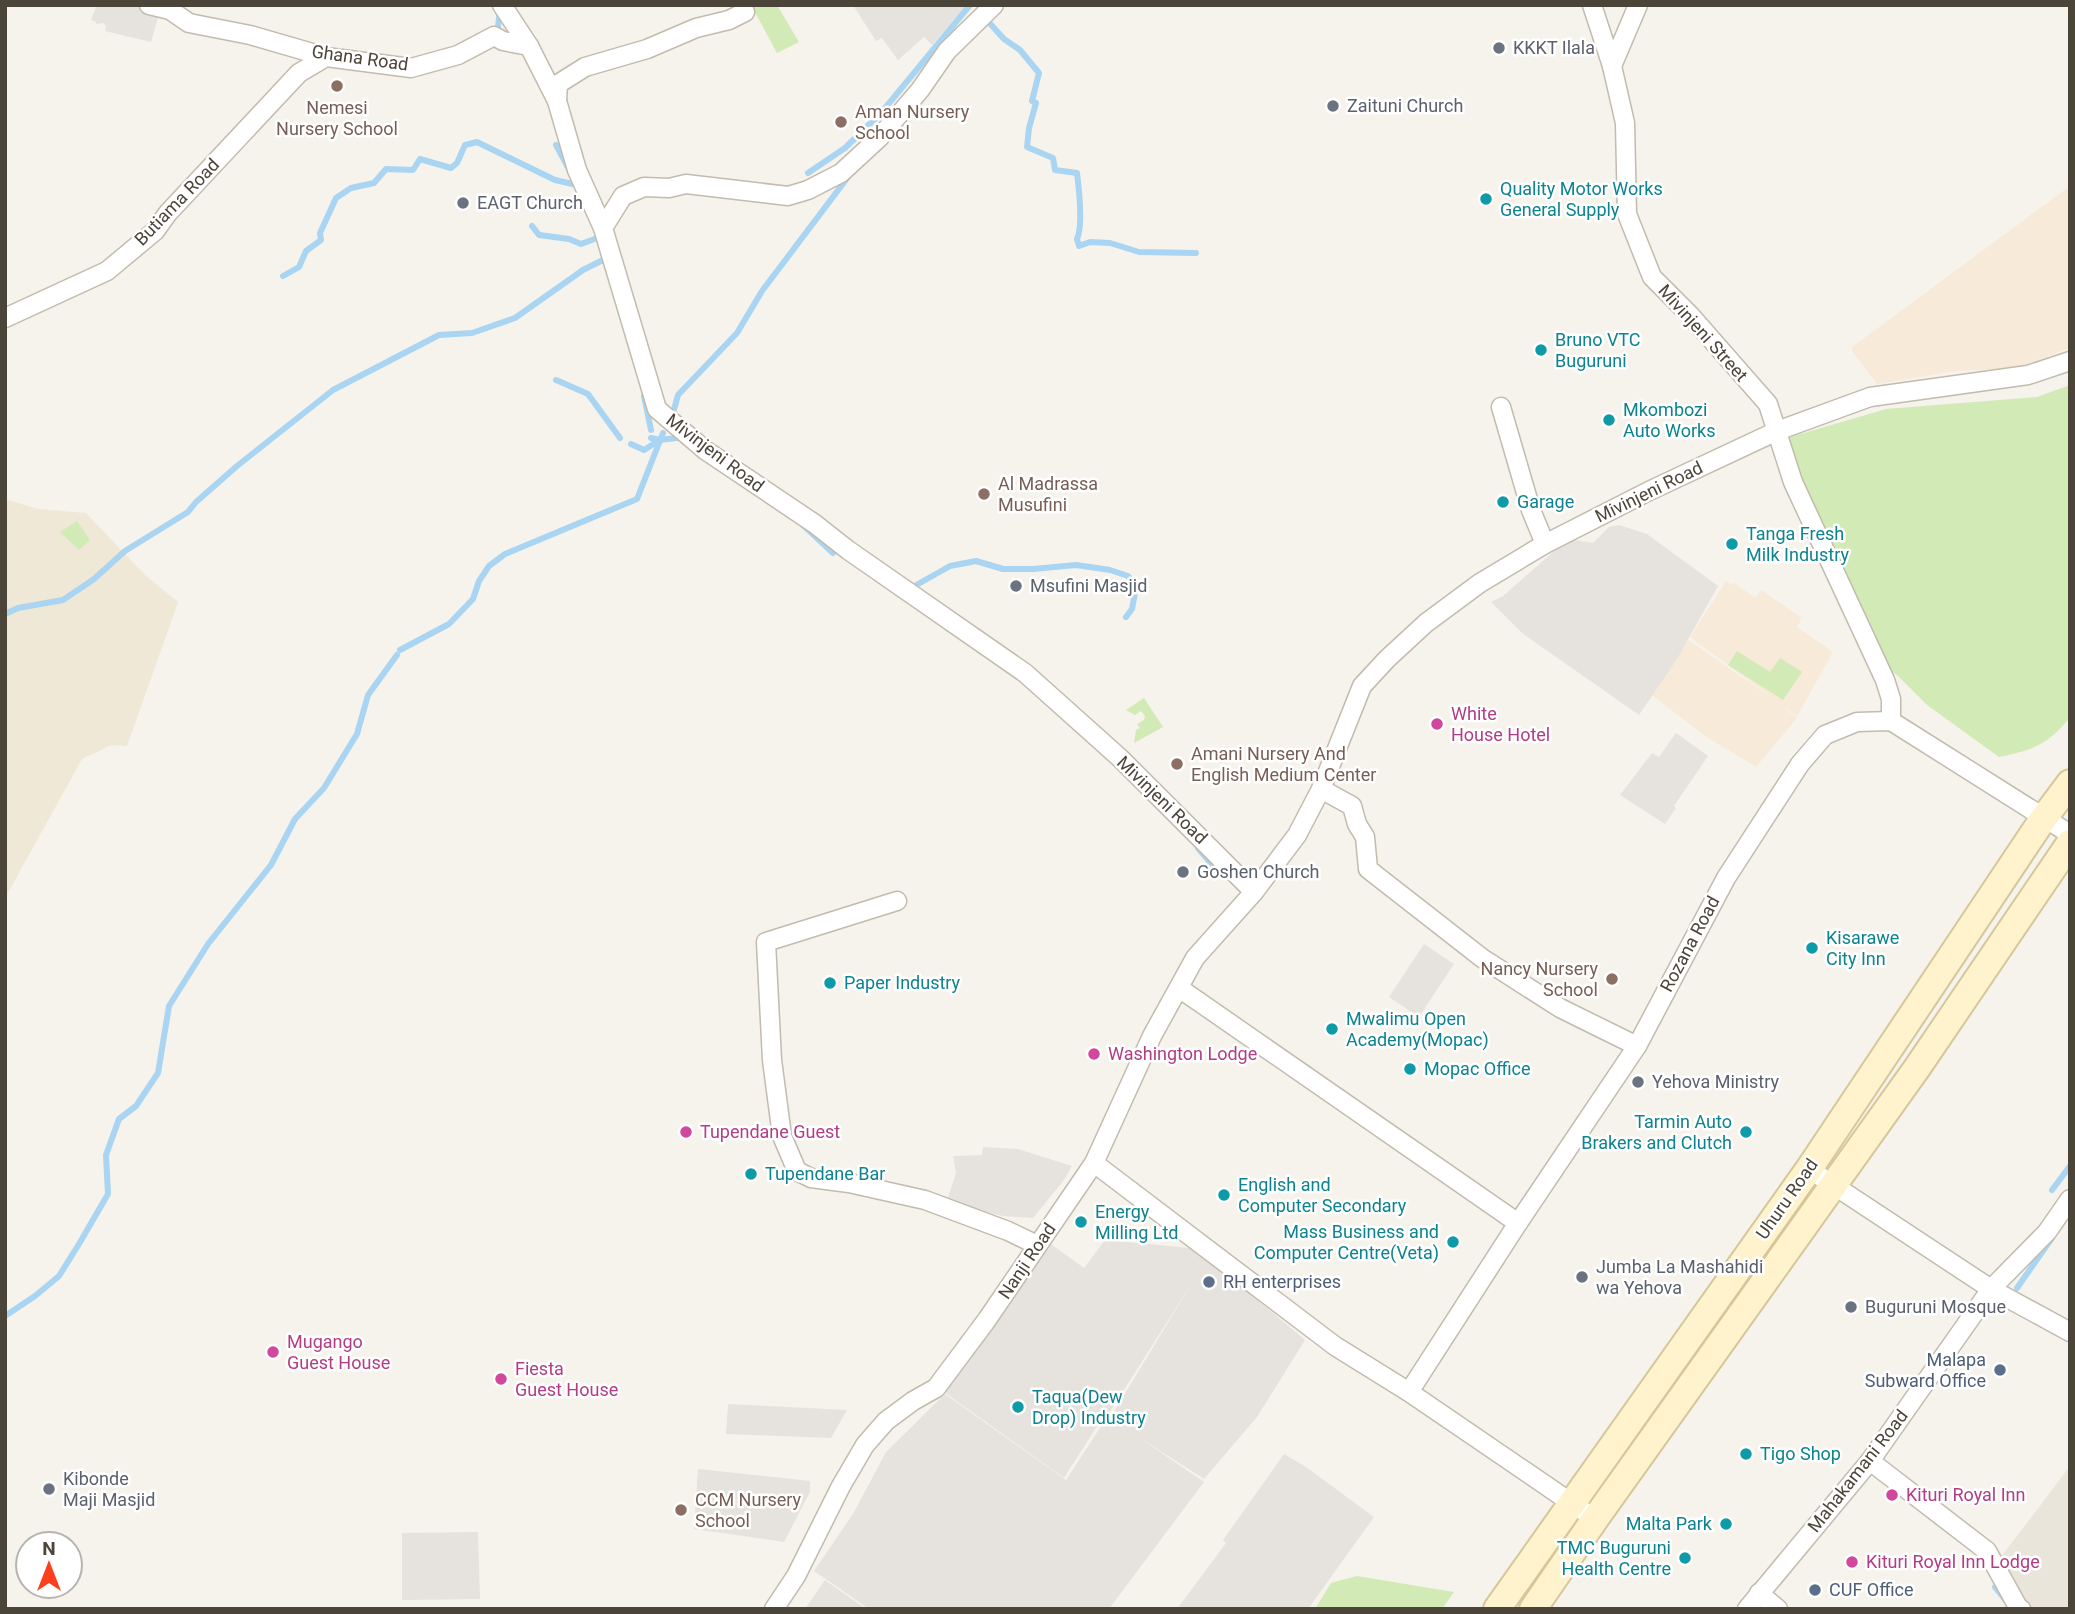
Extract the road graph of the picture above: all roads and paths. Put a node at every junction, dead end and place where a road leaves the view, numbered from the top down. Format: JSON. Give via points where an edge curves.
{"nodes":[{"id":1,"x":149,"y":5,"type":"edge"},
{"id":2,"x":502,"y":5,"type":"edge"},
{"id":3,"x":994,"y":5,"type":"edge"},
{"id":4,"x":1592,"y":5,"type":"edge"},
{"id":5,"x":1638,"y":5,"type":"edge"},
{"id":6,"x":745,"y":12,"type":"dead end"},
{"id":7,"x":529,"y":46,"type":"junction"},
{"id":8,"x":326,"y":57,"type":"junction"},
{"id":9,"x":1612,"y":66,"type":"junction"},
{"id":10,"x":557,"y":101,"type":"junction"},
{"id":11,"x":603,"y":228,"type":"junction"},
{"id":12,"x":5,"y":318,"type":"edge"},
{"id":13,"x":2070,"y":361,"type":"edge"},
{"id":14,"x":1501,"y":407,"type":"dead end"},
{"id":15,"x":1777,"y":431,"type":"junction"},
{"id":16,"x":1545,"y":544,"type":"junction"},
{"id":17,"x":1891,"y":721,"type":"junction"},
{"id":18,"x":2070,"y":783,"type":"edge"},
{"id":19,"x":1321,"y":789,"type":"junction"},
{"id":20,"x":2043,"y":819,"type":"junction"},
{"id":21,"x":2070,"y":834,"type":"edge"},
{"id":22,"x":2070,"y":843,"type":"edge"},
{"id":23,"x":1254,"y":892,"type":"junction"},
{"id":24,"x":897,"y":901,"type":"dead end"},
{"id":25,"x":1179,"y":988,"type":"junction"},
{"id":26,"x":1637,"y":1046,"type":"junction"},
{"id":27,"x":1094,"y":1163,"type":"junction"},
{"id":28,"x":1809,"y":1169,"type":"junction"},
{"id":29,"x":1833,"y":1186,"type":"junction"},
{"id":30,"x":2070,"y":1199,"type":"edge"},
{"id":31,"x":1518,"y":1223,"type":"junction"},
{"id":32,"x":1037,"y":1245,"type":"junction"},
{"id":33,"x":1991,"y":1289,"type":"junction"},
{"id":34,"x":2070,"y":1332,"type":"edge"},
{"id":35,"x":1409,"y":1392,"type":"junction"},
{"id":36,"x":1870,"y":1461,"type":"junction"},
{"id":37,"x":1570,"y":1504,"type":"junction"},
{"id":38,"x":1595,"y":1519,"type":"junction"},
{"id":39,"x":1759,"y":1593,"type":"junction"},
{"id":40,"x":774,"y":1609,"type":"edge"},
{"id":41,"x":1497,"y":1609,"type":"edge"},
{"id":42,"x":1533,"y":1609,"type":"edge"},
{"id":43,"x":1747,"y":1609,"type":"edge"},
{"id":44,"x":1779,"y":1609,"type":"edge"},
{"id":45,"x":2021,"y":1609,"type":"edge"}],
"edges":[{"from":1,"to":8,"type":"street","name":"Ghana Road","via":[[170,10],[189,23],[250,34]]},
{"from":2,"to":7,"type":"street","name":"Mivinjeni Road"},
{"from":3,"to":11,"type":"street","via":[[947,51],[879,138],[841,173],[788,196],[686,184],[644,187],[623,196]]},
{"from":4,"to":9,"type":"street","name":"Mivinjeni Street"},
{"from":5,"to":9,"type":"street"},
{"from":6,"to":10,"type":"street","via":[[585,67],[558,84]]},
{"from":7,"to":8,"type":"street","name":"Ghana Road","via":[[494,36],[458,55],[411,68]]},
{"from":7,"to":10,"type":"street","name":"Mivinjeni Road"},
{"from":8,"to":12,"type":"street","name":"Butiama Road","via":[[299,73],[155,231],[107,271]]},
{"from":9,"to":15,"type":"street","name":"Mivinjeni Street","via":[[1625,123],[1627,214],[1652,277],[1768,404]]},
{"from":10,"to":11,"type":"street","name":"Mivinjeni Road","via":[[577,170]]},
{"from":11,"to":23,"type":"street","name":"Mivinjeni Road","via":[[657,409],[705,450],[1025,673],[1120,758]]},
{"from":13,"to":15,"type":"street","name":"Mivinjeni Road","via":[[2028,375],[1870,397]]},
{"from":14,"to":16,"type":"street"},
{"from":15,"to":16,"type":"street","name":"Mivinjeni Road"},
{"from":15,"to":17,"type":"street","name":"Mivinjeni Street","via":[[1793,482],[1885,680]]},
{"from":16,"to":19,"type":"street","name":"Mivinjeni Road","via":[[1426,623],[1362,686]]},
{"from":17,"to":20,"type":"street"},
{"from":17,"to":26,"type":"street","name":"Rozana Road","via":[[1857,722],[1825,735],[1800,764],[1726,877]]},
{"from":18,"to":20,"type":"main road","name":"Uhuru Road"},
{"from":19,"to":23,"type":"street","name":"Mivinjeni Road","via":[[1297,835]]},
{"from":19,"to":26,"type":"street","via":[[1352,806],[1365,837],[1368,869],[1384,884],[1482,958],[1560,1008]]},
{"from":20,"to":21,"type":"street"},
{"from":20,"to":28,"type":"main road","name":"Uhuru Road"},
{"from":22,"to":29,"type":"main road","name":"Uhuru Road"},
{"from":23,"to":25,"type":"street","name":"Nanji Road","via":[[1195,958]]},
{"from":24,"to":32,"type":"street","via":[[765,942],[782,1136],[797,1171],[811,1178],[925,1200]]},
{"from":25,"to":27,"type":"street","name":"Nanji Road"},
{"from":25,"to":31,"type":"street"},
{"from":26,"to":31,"type":"street","name":"Rozana Road"},
{"from":27,"to":32,"type":"street","name":"Nanji Road"},
{"from":27,"to":35,"type":"street","via":[[1335,1346]]},
{"from":28,"to":29,"type":"street"},
{"from":28,"to":37,"type":"main road","name":"Uhuru Road"},
{"from":29,"to":33,"type":"street"},
{"from":29,"to":38,"type":"main road","name":"Uhuru Road"},
{"from":30,"to":33,"type":"street","name":"Mahakamani Road","via":[[2047,1232]]},
{"from":31,"to":35,"type":"street","name":"Rozana Road"},
{"from":32,"to":40,"type":"street","name":"Nanji Road","via":[[936,1388],[886,1421],[865,1445]]},
{"from":33,"to":34,"type":"street"},
{"from":33,"to":36,"type":"street","name":"Mahakamani Road"},
{"from":35,"to":37,"type":"street"},
{"from":36,"to":39,"type":"street","name":"Mahakamani Road"},
{"from":36,"to":45,"type":"street","via":[[1987,1551]]},
{"from":37,"to":38,"type":"street"},
{"from":37,"to":41,"type":"main road","name":"Uhuru Road"},
{"from":38,"to":42,"type":"main road","name":"Uhuru Road"},
{"from":39,"to":43,"type":"street","name":"Mahakamani Road"},
{"from":39,"to":44,"type":"street"}]}
